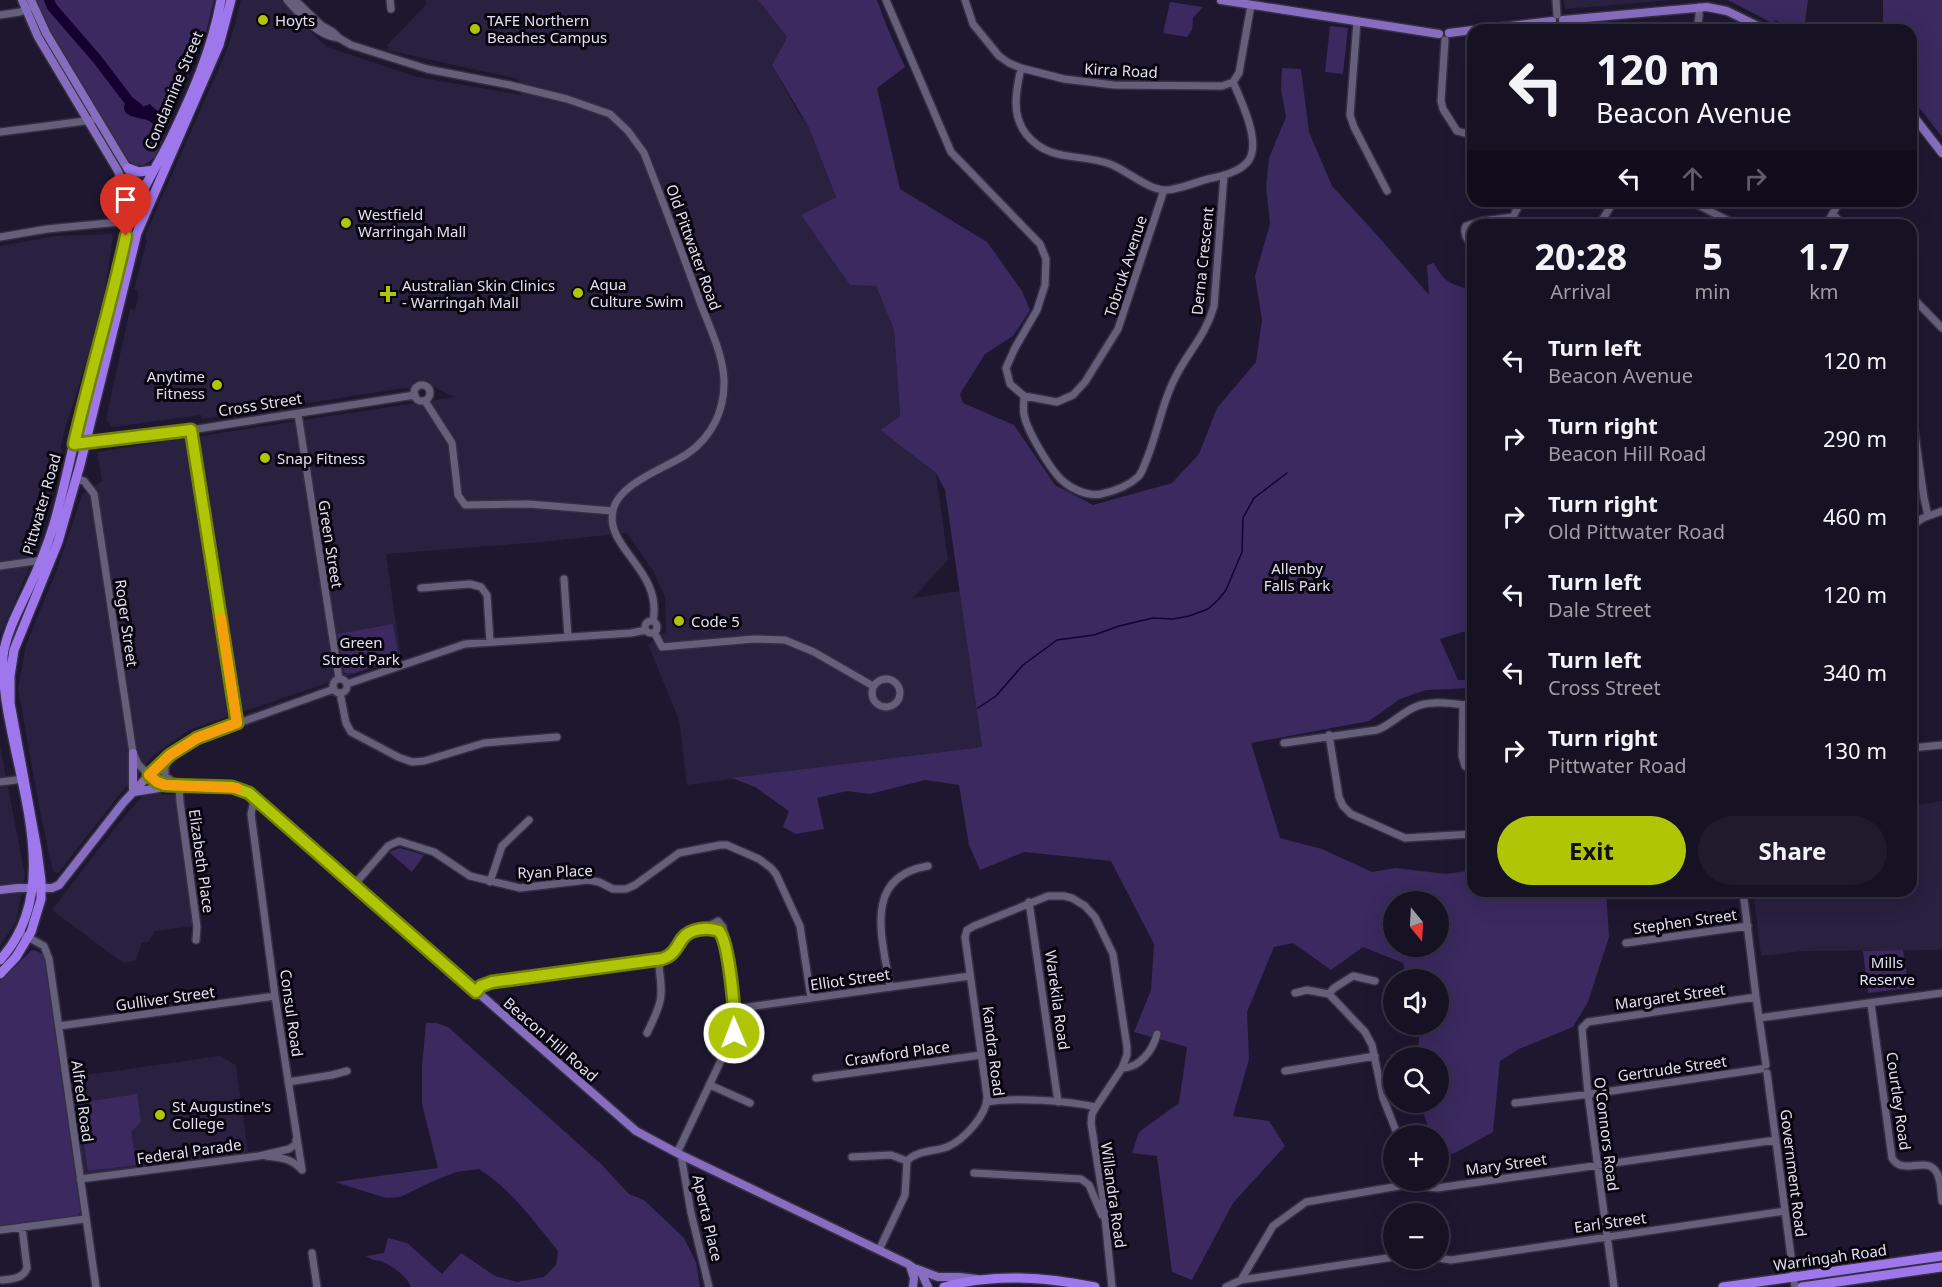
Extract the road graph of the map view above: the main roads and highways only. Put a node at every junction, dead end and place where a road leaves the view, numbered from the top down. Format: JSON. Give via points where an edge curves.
{"nodes":[{"id":1,"x":22,"y":0,"type":"edge"},
{"id":2,"x":221,"y":0,"type":"edge"},
{"id":3,"x":231,"y":0,"type":"edge"},
{"id":4,"x":1221,"y":0,"type":"edge"},
{"id":5,"x":30,"y":6,"type":"edge"},
{"id":6,"x":1520,"y":24,"type":"edge"},
{"id":7,"x":1753,"y":24,"type":"edge"},
{"id":8,"x":1467,"y":31,"type":"edge"},
{"id":9,"x":94,"y":120,"type":"junction"},
{"id":10,"x":1917,"y":121,"type":"edge"},
{"id":11,"x":1942,"y":153,"type":"edge"},
{"id":12,"x":128,"y":168,"type":"junction"},
{"id":13,"x":154,"y":170,"type":"junction"},
{"id":14,"x":141,"y":193,"type":"junction"},
{"id":15,"x":143,"y":215,"type":"junction"},
{"id":16,"x":130,"y":221,"type":"junction"},
{"id":17,"x":85,"y":443,"type":"junction"},
{"id":18,"x":74,"y":444,"type":"junction"},
{"id":19,"x":4,"y":676,"type":"edge"},
{"id":20,"x":133,"y":753,"type":"road end"},
{"id":21,"x":165,"y":785,"type":"junction"},
{"id":22,"x":133,"y":792,"type":"junction"},
{"id":23,"x":30,"y":888,"type":"junction"},
{"id":24,"x":41,"y":888,"type":"junction"},
{"id":25,"x":0,"y":890,"type":"edge"},
{"id":26,"x":24,"y":935,"type":"junction"},
{"id":27,"x":0,"y":960,"type":"edge"},
{"id":28,"x":0,"y":974,"type":"edge"},
{"id":29,"x":1942,"y":1256,"type":"edge"},
{"id":30,"x":913,"y":1267,"type":"junction"},
{"id":31,"x":1942,"y":1267,"type":"edge"},
{"id":32,"x":982,"y":1280,"type":"junction"},
{"id":33,"x":1795,"y":1282,"type":"edge"},
{"id":34,"x":912,"y":1287,"type":"edge"},
{"id":35,"x":928,"y":1287,"type":"edge"},
{"id":36,"x":944,"y":1287,"type":"edge"},
{"id":37,"x":1095,"y":1287,"type":"edge"},
{"id":38,"x":1723,"y":1287,"type":"edge"},
{"id":39,"x":1802,"y":1287,"type":"edge"}],
"edges":[{"from":1,"to":5,"type":"main road","name":"Pittwater Road"},
{"from":2,"to":13,"type":"highway","name":"Condamine Street","via":[[207,54]]},
{"from":3,"to":15,"type":"highway","name":"Condamine Street","via":[[219,45]]},
{"from":4,"to":8,"type":"main road","via":[[1444,35]]},
{"from":5,"to":9,"type":"main road","name":"Pittwater Road","via":[[38,37]]},
{"from":6,"to":7,"type":"main road","via":[[1699,7],[1724,10]]},
{"from":9,"to":12,"type":"main road","name":"Pittwater Road"},
{"from":9,"to":16,"type":"main road","name":"Pittwater Road","via":[[123,184]]},
{"from":10,"to":11,"type":"main road"},
{"from":12,"to":13,"type":"highway","via":[[139,172]]},
{"from":12,"to":14,"type":"main road","name":"Pittwater Road"},
{"from":13,"to":14,"type":"highway","name":"Condamine Street"},
{"from":14,"to":15,"type":"main road"},
{"from":14,"to":16,"type":"highway","name":"Condamine Street"},
{"from":15,"to":17,"type":"highway","name":"Pittwater Road"},
{"from":16,"to":18,"type":"highway","name":"Pittwater Road"},
{"from":17,"to":18,"type":"highway","name":"Cross Street"},
{"from":17,"to":19,"type":"highway","name":"Pittwater Road","via":[[55,551]]},
{"from":18,"to":19,"type":"highway","name":"Pittwater Road","via":[[42,560],[8,636],[3,655]]},
{"from":19,"to":23,"type":"highway","name":"Pittwater Road","via":[[2,705],[29,850]]},
{"from":19,"to":24,"type":"highway","name":"Pittwater Road"},
{"from":20,"to":22,"type":"main road"},
{"from":21,"to":22,"type":"main road"},
{"from":21,"to":22,"type":"main road","name":"Beacon Hill Road","via":[[149,775]]},
{"from":21,"to":30,"type":"main road","name":"Beacon Hill Road","via":[[244,790],[636,1131]]},
{"from":22,"to":24,"type":"main road","via":[[62,882]]},
{"from":23,"to":24,"type":"main road"},
{"from":23,"to":25,"type":"main road"},
{"from":23,"to":26,"type":"highway","name":"Pittwater Road"},
{"from":24,"to":26,"type":"highway","name":"Pittwater Road","via":[[39,908]]},
{"from":26,"to":27,"type":"highway","name":"Pittwater Road"},
{"from":26,"to":28,"type":"highway","name":"Pittwater Road","via":[[16,957]]},
{"from":29,"to":33,"type":"highway","name":"Warringah Road"},
{"from":30,"to":32,"type":"main road","via":[[938,1277]]},
{"from":30,"to":34,"type":"main road"},
{"from":30,"to":35,"type":"main road","name":"Beacon Hill Road"},
{"from":31,"to":39,"type":"highway","name":"Warringah Road"},
{"from":32,"to":36,"type":"highway"},
{"from":32,"to":37,"type":"highway","via":[[1033,1278]]},
{"from":33,"to":38,"type":"highway","name":"Warringah Road"}]}
